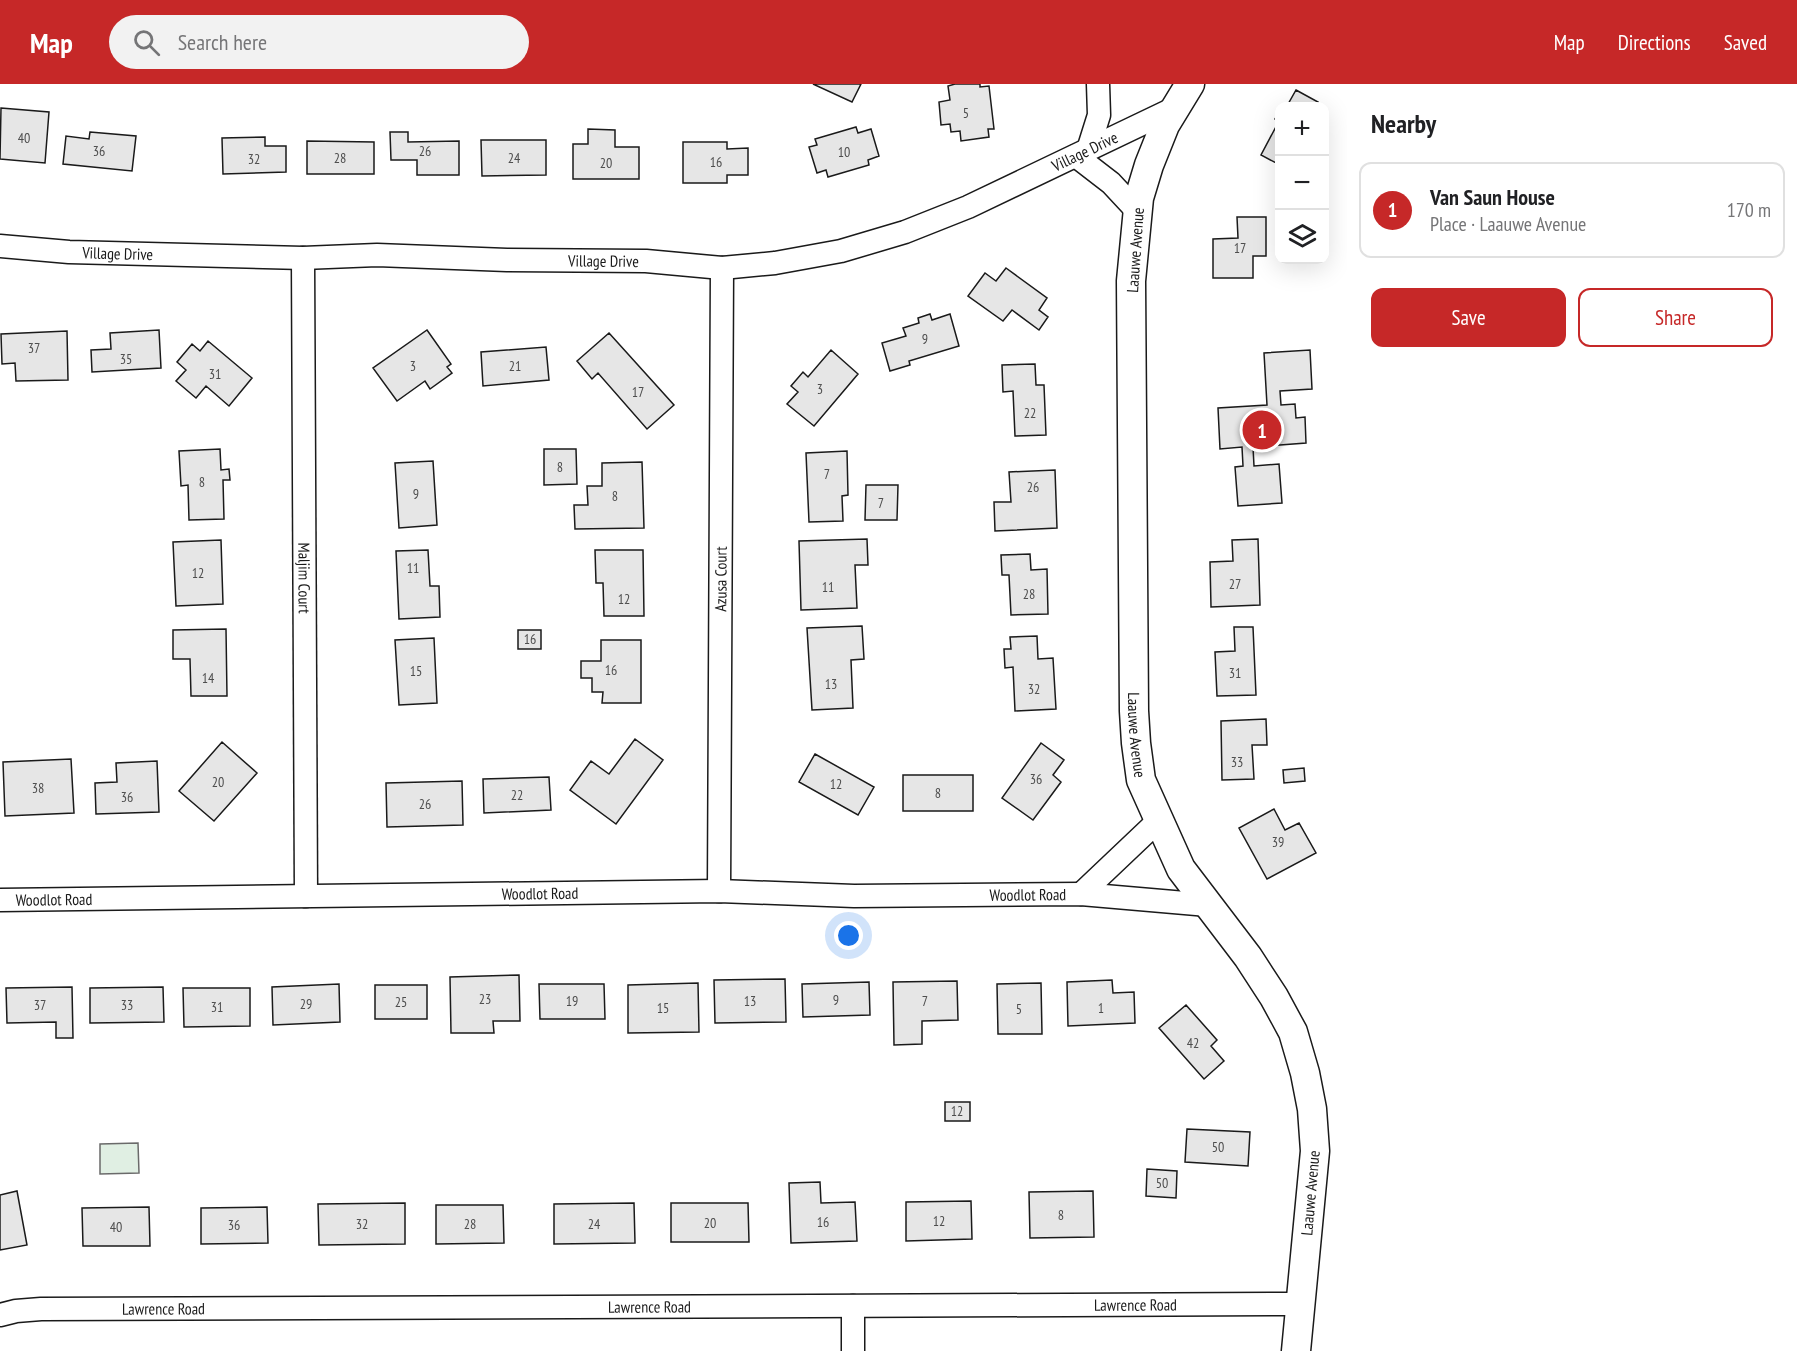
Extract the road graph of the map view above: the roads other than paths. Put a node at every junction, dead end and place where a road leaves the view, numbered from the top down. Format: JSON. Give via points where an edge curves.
{"nodes":[{"id":1,"x":1098,"y":84,"type":"edge"},
{"id":2,"x":1186,"y":90,"type":"edge"},
{"id":3,"x":1082,"y":153,"type":"junction"},
{"id":4,"x":1138,"y":212,"type":"junction"},
{"id":5,"x":0,"y":246,"type":"edge"},
{"id":6,"x":303,"y":258,"type":"junction"},
{"id":7,"x":722,"y":268,"type":"junction"},
{"id":8,"x":1159,"y":820,"type":"junction"},
{"id":9,"x":719,"y":891,"type":"junction"},
{"id":10,"x":1081,"y":894,"type":"junction"},
{"id":11,"x":306,"y":896,"type":"junction"},
{"id":12,"x":0,"y":900,"type":"edge"},
{"id":13,"x":1208,"y":905,"type":"junction"},
{"id":14,"x":1300,"y":1304,"type":"junction"},
{"id":15,"x":853,"y":1306,"type":"junction"},
{"id":16,"x":0,"y":1315,"type":"edge"},
{"id":17,"x":853,"y":1351,"type":"edge"},
{"id":18,"x":1296,"y":1351,"type":"edge"}],
"edges":[{"from":1,"to":3,"type":"street","via":[[1099,115]]},
{"from":2,"to":3,"type":"street","name":"Village Drive"},
{"from":2,"to":4,"type":"street","name":"Laauwe Avenue","via":[[1165,125],[1149,165]]},
{"from":3,"to":4,"type":"street"},
{"from":3,"to":7,"type":"street","name":"Village Drive","via":[[905,232],[841,251]]},
{"from":4,"to":8,"type":"street","name":"Laauwe Avenue","via":[[1131,281],[1134,711],[1142,780]]},
{"from":5,"to":6,"type":"street","name":"Village Drive","via":[[69,252]]},
{"from":6,"to":7,"type":"street","name":"Village Drive","via":[[377,255],[646,261]]},
{"from":6,"to":11,"type":"street","name":"Maljim Court"},
{"from":7,"to":9,"type":"street","name":"Azusa Court"},
{"from":8,"to":10,"type":"street","name":"Woodlot Road"},
{"from":8,"to":13,"type":"street","name":"Laauwe Avenue","via":[[1181,869]]},
{"from":9,"to":10,"type":"street","name":"Woodlot Road","via":[[854,896]]},
{"from":9,"to":11,"type":"street","name":"Woodlot Road"},
{"from":10,"to":13,"type":"street","name":"Woodlot Road"},
{"from":11,"to":12,"type":"street","name":"Woodlot Road"},
{"from":13,"to":14,"type":"street","name":"Laauwe Avenue","via":[[1274,997],[1293,1032],[1305,1073],[1315,1150]]},
{"from":14,"to":15,"type":"street","name":"Lawrence Road"},
{"from":14,"to":18,"type":"street","name":"Laauwe Avenue"},
{"from":15,"to":16,"type":"street","name":"Lawrence Road","via":[[41,1309]]},
{"from":15,"to":17,"type":"street"}]}
